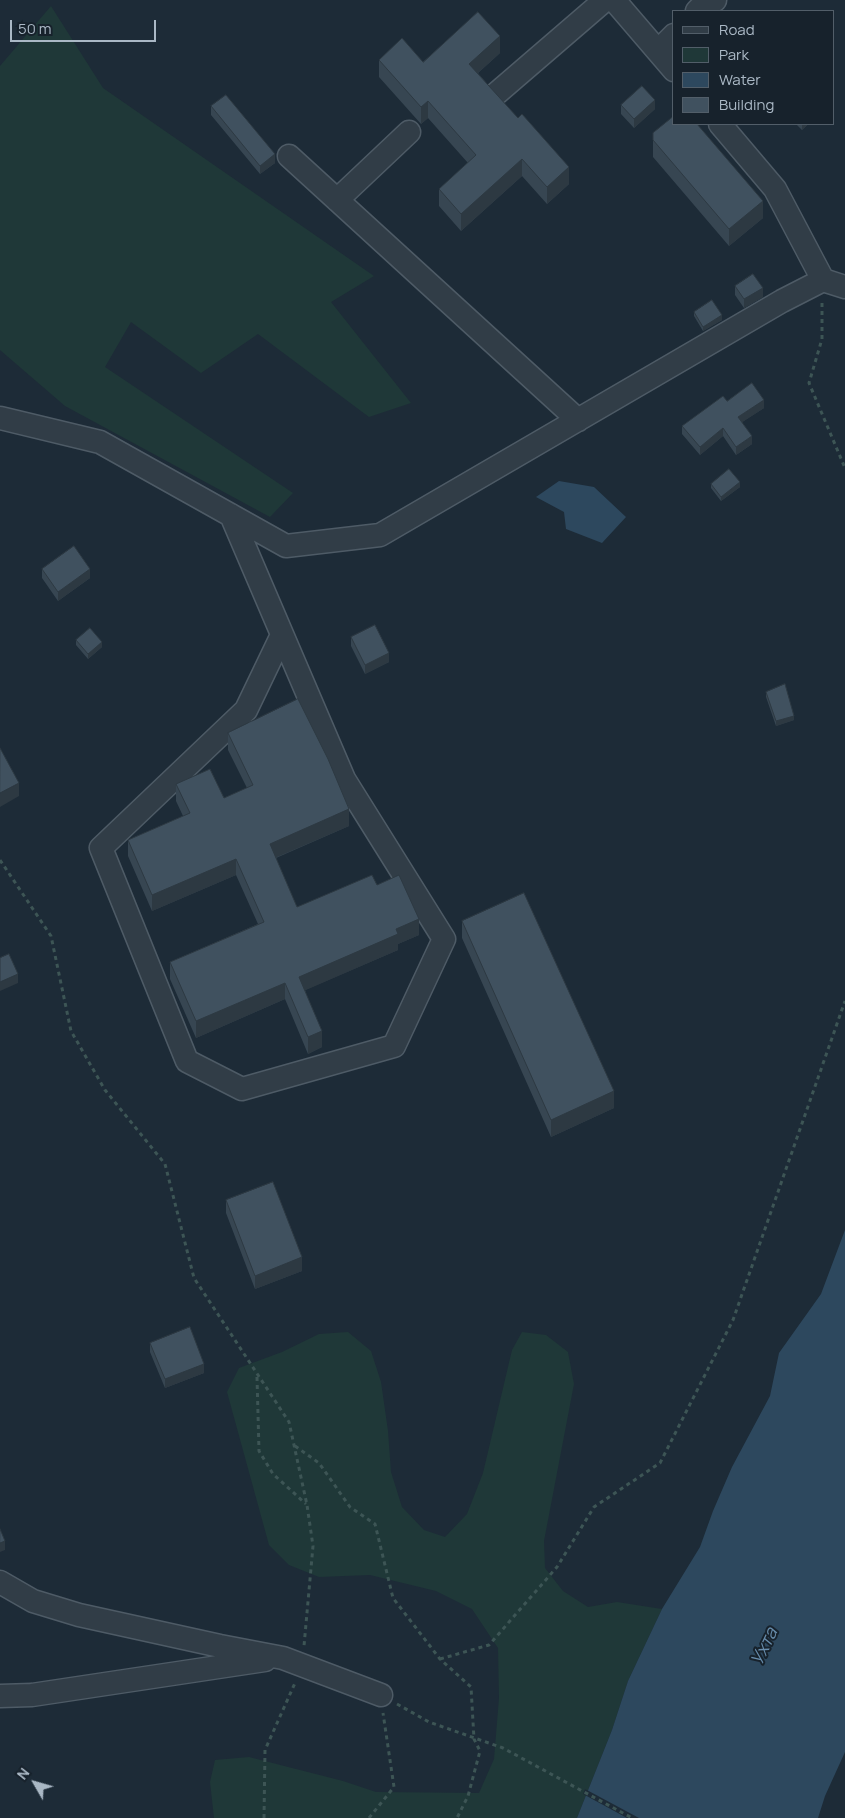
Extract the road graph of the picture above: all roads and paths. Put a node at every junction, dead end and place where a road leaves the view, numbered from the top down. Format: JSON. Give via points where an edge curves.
{"nodes":[{"id":1,"x":605,"y":0,"type":"edge"},
{"id":2,"x":614,"y":0,"type":"edge"},
{"id":3,"x":715,"y":0,"type":"edge"},
{"id":4,"x":698,"y":10,"type":"edge"},
{"id":5,"x":672,"y":37,"type":"edge"},
{"id":6,"x":658,"y":51,"type":"junction"},
{"id":7,"x":672,"y":68,"type":"edge"},
{"id":8,"x":497,"y":93,"type":"edge"},
{"id":9,"x":721,"y":125,"type":"edge"},
{"id":10,"x":408,"y":132,"type":"dead end"},
{"id":11,"x":289,"y":156,"type":"dead end"},
{"id":12,"x":338,"y":200,"type":"junction"},
{"id":13,"x":823,"y":280,"type":"junction"},
{"id":14,"x":845,"y":287,"type":"edge"},
{"id":15,"x":0,"y":418,"type":"edge"},
{"id":16,"x":578,"y":420,"type":"junction"},
{"id":17,"x":845,"y":468,"type":"edge"},
{"id":18,"x":231,"y":515,"type":"junction"},
{"id":19,"x":282,"y":635,"type":"junction"},
{"id":20,"x":0,"y":860,"type":"edge"},
{"id":21,"x":845,"y":1001,"type":"edge"},
{"id":22,"x":257,"y":1377,"type":"junction"},
{"id":23,"x":295,"y":1446,"type":"junction"},
{"id":24,"x":307,"y":1505,"type":"junction"},
{"id":25,"x":0,"y":1582,"type":"edge"},
{"id":26,"x":440,"y":1659,"type":"junction"},
{"id":27,"x":293,"y":1661,"type":"junction"},
{"id":28,"x":381,"y":1695,"type":"junction"},
{"id":29,"x":0,"y":1696,"type":"edge"},
{"id":30,"x":474,"y":1739,"type":"junction"},
{"id":31,"x":264,"y":1818,"type":"edge"},
{"id":32,"x":369,"y":1818,"type":"edge"},
{"id":33,"x":456,"y":1818,"type":"edge"},
{"id":34,"x":632,"y":1818,"type":"edge"}],
"edges":[{"from":1,"to":8,"type":"street"},
{"from":2,"to":6,"type":"street"},
{"from":3,"to":4,"type":"street","via":[[706,2]]},
{"from":5,"to":6,"type":"street"},
{"from":6,"to":7,"type":"street"},
{"from":9,"to":13,"type":"street","via":[[775,188]]},
{"from":10,"to":12,"type":"street"},
{"from":11,"to":12,"type":"street"},
{"from":12,"to":16,"type":"street"},
{"from":13,"to":14,"type":"street"},
{"from":13,"to":16,"type":"street"},
{"from":13,"to":17,"type":"path","via":[[822,339],[809,383]]},
{"from":15,"to":18,"type":"street","via":[[100,442]]},
{"from":16,"to":18,"type":"street","via":[[380,536],[286,546]]},
{"from":18,"to":19,"type":"street"},
{"from":19,"to":19,"type":"street","via":[[344,779],[444,939],[394,1046],[242,1089],[187,1061],[102,848],[246,710]]},
{"from":20,"to":22,"type":"path","via":[[51,936],[71,1031],[105,1090],[165,1164],[194,1278]]},
{"from":21,"to":26,"type":"path","via":[[733,1320],[660,1463],[594,1507],[557,1567],[489,1645]]},
{"from":22,"to":23,"type":"path","via":[[289,1422]]},
{"from":22,"to":24,"type":"path","via":[[259,1451],[272,1474]]},
{"from":23,"to":24,"type":"path"},
{"from":23,"to":26,"type":"path","via":[[319,1463],[350,1507],[376,1524],[393,1598]]},
{"from":24,"to":27,"type":"path","via":[[312,1546]]},
{"from":25,"to":27,"type":"street","via":[[34,1601],[79,1615]]},
{"from":26,"to":30,"type":"path","via":[[471,1687]]},
{"from":27,"to":28,"type":"street"},
{"from":27,"to":29,"type":"street","via":[[32,1695]]},
{"from":27,"to":31,"type":"path","via":[[265,1750]]},
{"from":28,"to":30,"type":"path","via":[[429,1722]]},
{"from":28,"to":32,"type":"path","via":[[394,1787]]},
{"from":30,"to":33,"type":"path","via":[[480,1751],[468,1796]]},
{"from":30,"to":34,"type":"path","via":[[503,1748]]}]}
